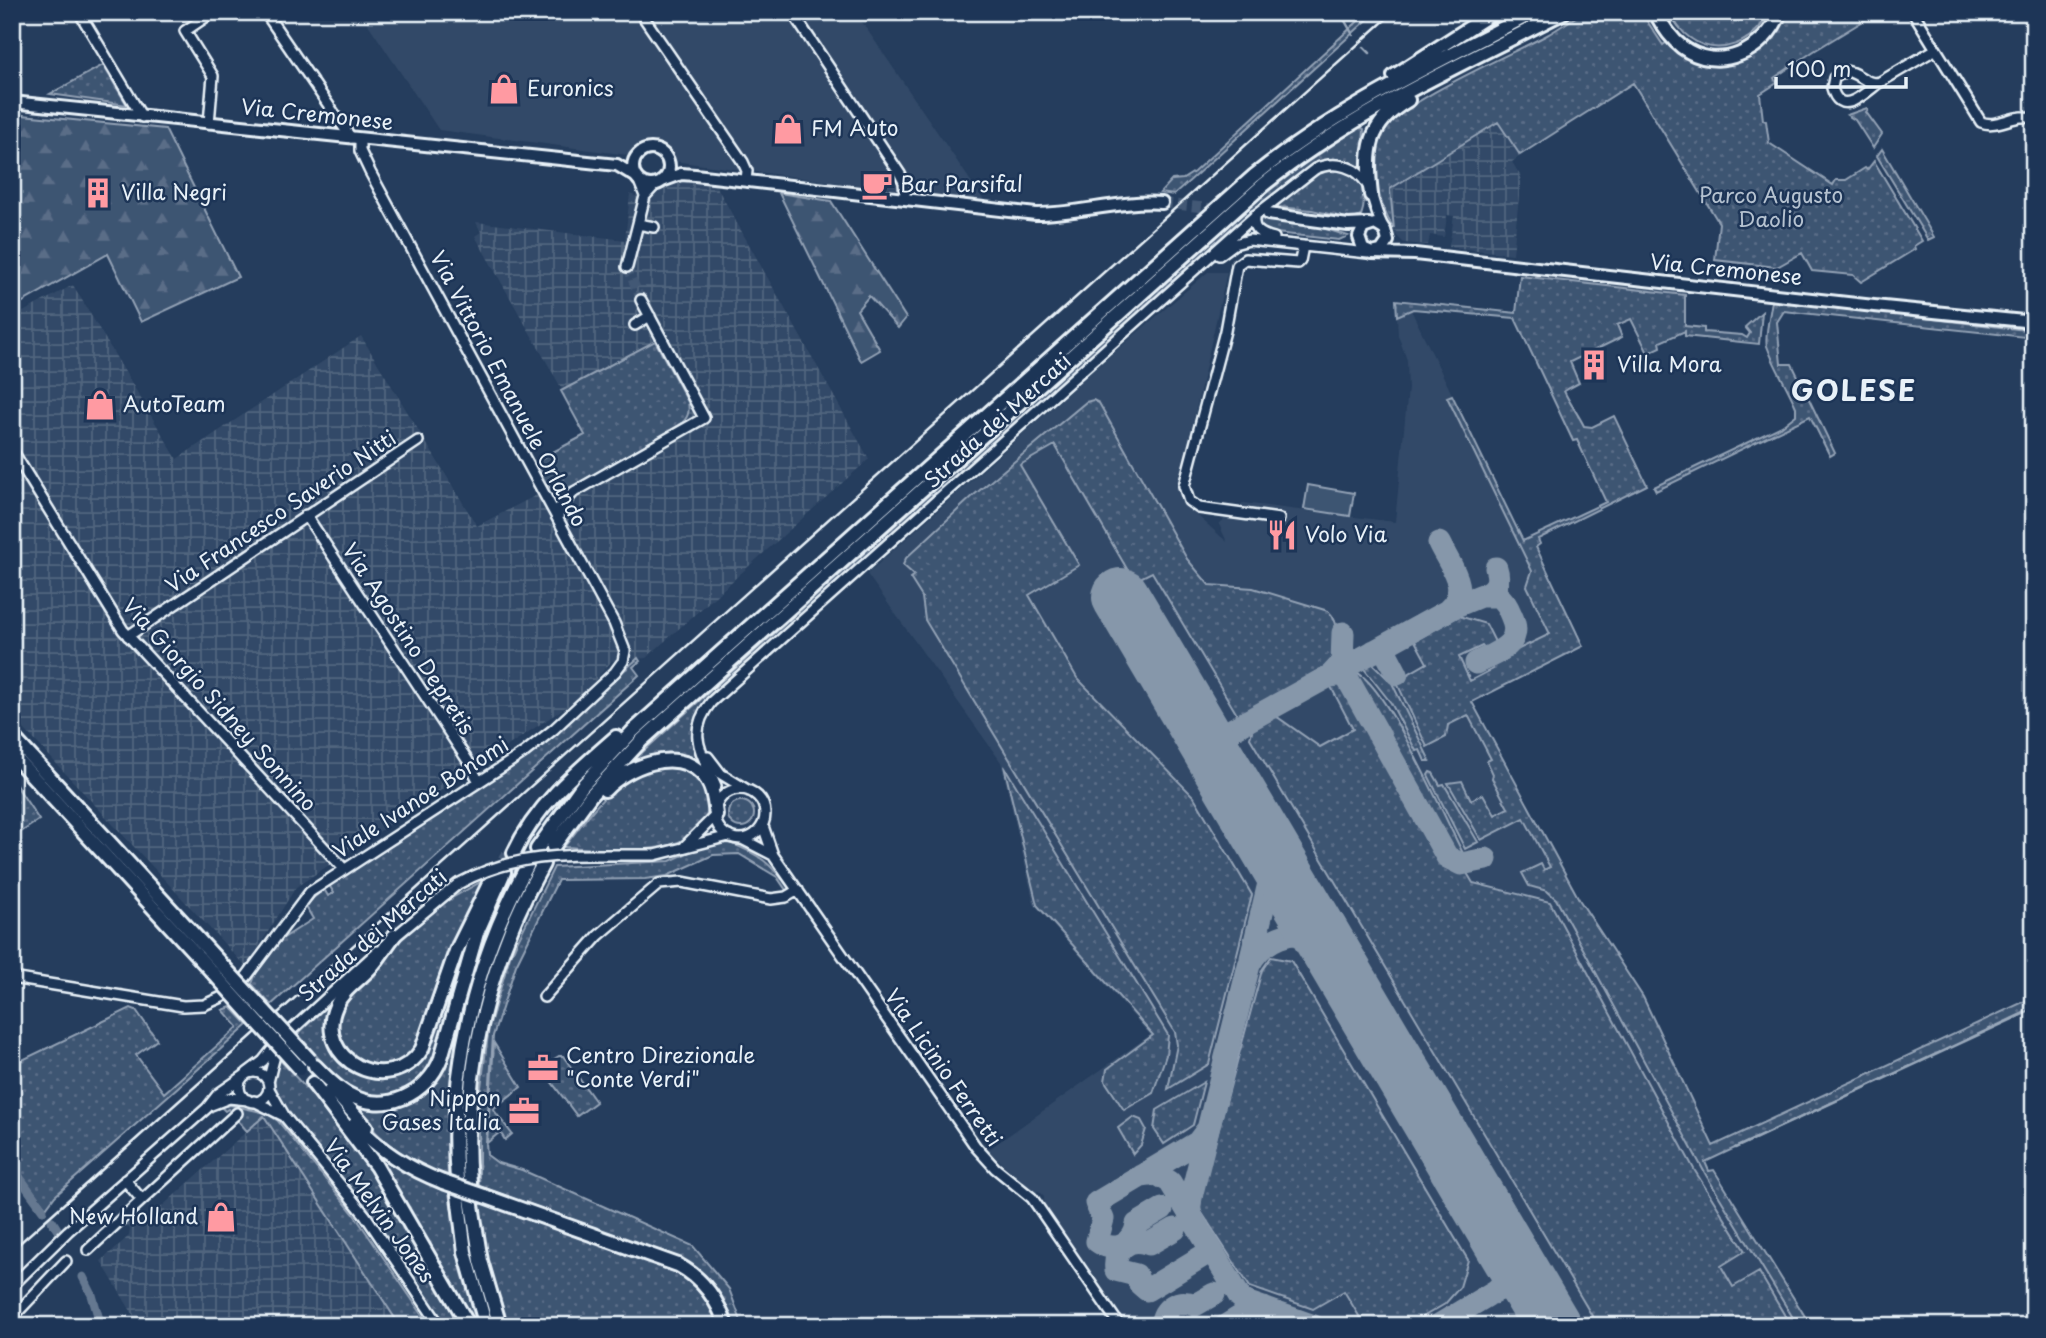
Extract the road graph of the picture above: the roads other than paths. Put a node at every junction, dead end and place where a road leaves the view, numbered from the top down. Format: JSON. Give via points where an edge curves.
{"nodes":[{"id":1,"x":79,"y":12,"type":"edge"},
{"id":2,"x":213,"y":12,"type":"edge"},
{"id":3,"x":265,"y":12,"type":"edge"},
{"id":4,"x":640,"y":12,"type":"edge"},
{"id":5,"x":792,"y":12,"type":"edge"},
{"id":6,"x":1494,"y":12,"type":"edge"},
{"id":7,"x":1534,"y":12,"type":"edge"},
{"id":8,"x":1564,"y":12,"type":"edge"},
{"id":9,"x":1655,"y":12,"type":"edge"},
{"id":10,"x":1664,"y":12,"type":"edge"},
{"id":11,"x":1772,"y":12,"type":"edge"},
{"id":12,"x":1780,"y":12,"type":"edge"},
{"id":13,"x":1913,"y":12,"type":"edge"},
{"id":14,"x":1549,"y":20,"type":"junction"},
{"id":15,"x":1935,"y":49,"type":"junction"},
{"id":16,"x":1880,"y":82,"type":"junction"},
{"id":17,"x":12,"y":102,"type":"edge"},
{"id":18,"x":1348,"y":110,"type":"junction"},
{"id":19,"x":142,"y":117,"type":"junction"},
{"id":20,"x":2034,"y":119,"type":"edge"},
{"id":21,"x":209,"y":123,"type":"junction"},
{"id":22,"x":355,"y":139,"type":"junction"},
{"id":23,"x":638,"y":154,"type":"junction"},
{"id":24,"x":664,"y":155,"type":"junction"},
{"id":25,"x":617,"y":165,"type":"junction"},
{"id":26,"x":695,"y":174,"type":"junction"},
{"id":27,"x":637,"y":179,"type":"junction"},
{"id":28,"x":746,"y":180,"type":"junction"},
{"id":29,"x":659,"y":183,"type":"junction"},
{"id":30,"x":1371,"y":195,"type":"junction"},
{"id":31,"x":645,"y":196,"type":"junction"},
{"id":32,"x":905,"y":198,"type":"junction"},
{"id":33,"x":1162,"y":202,"type":"tunnel mouth"},
{"id":34,"x":1262,"y":214,"type":"junction"},
{"id":35,"x":1329,"y":223,"type":"junction"},
{"id":36,"x":638,"y":224,"type":"junction"},
{"id":37,"x":1371,"y":224,"type":"junction"},
{"id":38,"x":654,"y":227,"type":"dead end"},
{"id":39,"x":1386,"y":231,"type":"junction"},
{"id":40,"x":1359,"y":244,"type":"junction"},
{"id":41,"x":1303,"y":246,"type":"junction"},
{"id":42,"x":1321,"y":248,"type":"junction"},
{"id":43,"x":1372,"y":253,"type":"junction"},
{"id":44,"x":1415,"y":254,"type":"junction"},
{"id":45,"x":626,"y":267,"type":"tunnel mouth"},
{"id":46,"x":641,"y":300,"type":"tunnel mouth"},
{"id":47,"x":649,"y":316,"type":"junction"},
{"id":48,"x":2034,"y":322,"type":"edge"},
{"id":49,"x":635,"y":324,"type":"dead end"},
{"id":50,"x":418,"y":441,"type":"dead end"},
{"id":51,"x":12,"y":450,"type":"edge"},
{"id":52,"x":540,"y":486,"type":"junction"},
{"id":53,"x":575,"y":492,"type":"junction"},
{"id":54,"x":306,"y":515,"type":"junction"},
{"id":55,"x":1279,"y":519,"type":"dead end"},
{"id":56,"x":559,"y":522,"type":"junction"},
{"id":57,"x":128,"y":636,"type":"junction"},
{"id":58,"x":625,"y":656,"type":"joint"},
{"id":59,"x":694,"y":677,"type":"junction"},
{"id":60,"x":12,"y":736,"type":"edge"},
{"id":61,"x":12,"y":754,"type":"edge"},
{"id":62,"x":479,"y":782,"type":"junction"},
{"id":63,"x":749,"y":791,"type":"junction"},
{"id":64,"x":716,"y":811,"type":"junction"},
{"id":65,"x":762,"y":826,"type":"junction"},
{"id":66,"x":729,"y":836,"type":"junction"},
{"id":67,"x":742,"y":839,"type":"junction"},
{"id":68,"x":684,"y":846,"type":"junction"},
{"id":69,"x":537,"y":849,"type":"dead end"},
{"id":70,"x":510,"y":853,"type":"tunnel mouth"},
{"id":71,"x":773,"y":855,"type":"junction"},
{"id":72,"x":543,"y":864,"type":"dead end"},
{"id":73,"x":527,"y":866,"type":"dead end"},
{"id":74,"x":344,"y":869,"type":"junction"},
{"id":75,"x":798,"y":890,"type":"junction"},
{"id":76,"x":394,"y":936,"type":"junction"},
{"id":77,"x":218,"y":970,"type":"junction"},
{"id":78,"x":246,"y":977,"type":"dead end"},
{"id":79,"x":12,"y":978,"type":"edge"},
{"id":80,"x":222,"y":997,"type":"dead end"},
{"id":81,"x":544,"y":997,"type":"dead end"},
{"id":82,"x":293,"y":1029,"type":"dead end"},
{"id":83,"x":308,"y":1065,"type":"junction"},
{"id":84,"x":245,"y":1076,"type":"junction"},
{"id":85,"x":313,"y":1083,"type":"junction"},
{"id":86,"x":269,"y":1086,"type":"junction"},
{"id":87,"x":251,"y":1101,"type":"junction"},
{"id":88,"x":207,"y":1108,"type":"junction"},
{"id":89,"x":237,"y":1113,"type":"dead end"},
{"id":90,"x":287,"y":1119,"type":"junction"},
{"id":91,"x":386,"y":1152,"type":"junction"},
{"id":92,"x":125,"y":1180,"type":"junction"},
{"id":93,"x":458,"y":1195,"type":"dead end"},
{"id":94,"x":477,"y":1198,"type":"junction"},
{"id":95,"x":142,"y":1200,"type":"junction"},
{"id":96,"x":88,"y":1250,"type":"dead end"},
{"id":97,"x":66,"y":1261,"type":"dead end"},
{"id":98,"x":12,"y":1286,"type":"edge"},
{"id":99,"x":12,"y":1318,"type":"edge"},
{"id":100,"x":440,"y":1326,"type":"edge"},
{"id":101,"x":470,"y":1326,"type":"edge"},
{"id":102,"x":486,"y":1326,"type":"edge"},
{"id":103,"x":500,"y":1326,"type":"edge"},
{"id":104,"x":726,"y":1326,"type":"edge"},
{"id":105,"x":1120,"y":1326,"type":"edge"}],
"edges":[{"from":1,"to":19,"type":"street"},
{"from":2,"to":21,"type":"street","via":[[184,31],[213,76]]},
{"from":3,"to":22,"type":"street","name":"Via Vittorio Emanuele Orlando"},
{"from":4,"to":28,"type":"street","via":[[743,162]]},
{"from":5,"to":32,"type":"street","via":[[900,174]]},
{"from":6,"to":18,"type":"highway"},
{"from":7,"to":18,"type":"highway"},
{"from":8,"to":14,"type":"highway"},
{"from":9,"to":12,"type":"highway","via":[[1682,47],[1717,58],[1754,47],[1771,31]]},
{"from":10,"to":11,"type":"highway","via":[[1689,42],[1719,51],[1752,40]]},
{"from":13,"to":15,"type":"street"},
{"from":14,"to":30,"type":"highway","via":[[1387,115],[1370,147]]},
{"from":14,"to":64,"type":"highway","via":[[1350,123],[1263,185],[649,733],[597,788],[553,848],[613,782],[649,764],[676,762],[700,771]]},
{"from":15,"to":16,"type":"street"},
{"from":15,"to":20,"type":"street","via":[[1981,122],[1993,125],[2023,116]]},
{"from":16,"to":16,"type":"street","via":[[1870,83],[1845,71],[1834,78],[1832,92],[1841,102],[1851,102]]},
{"from":17,"to":19,"type":"main road","name":"Via Cremonese"},
{"from":18,"to":59,"type":"highway","via":[[1248,182]]},
{"from":19,"to":21,"type":"main road","name":"Via Cremonese"},
{"from":21,"to":22,"type":"main road","name":"Via Cremonese"},
{"from":22,"to":25,"type":"main road","name":"Via Cremonese"},
{"from":22,"to":52,"type":"street","name":"Via Vittorio Emanuele Orlando"},
{"from":23,"to":24,"type":"main road","via":[[654,149]]},
{"from":23,"to":25,"type":"main road"},
{"from":23,"to":27,"type":"main road","via":[[632,165]]},
{"from":24,"to":26,"type":"main road"},
{"from":24,"to":29,"type":"main road","via":[[669,166]]},
{"from":25,"to":27,"type":"main road"},
{"from":26,"to":28,"type":"main road"},
{"from":26,"to":29,"type":"main road"},
{"from":27,"to":29,"type":"main road","via":[[644,184]]},
{"from":27,"to":31,"type":"street"},
{"from":28,"to":32,"type":"main road"},
{"from":29,"to":31,"type":"street"},
{"from":30,"to":34,"type":"street","name":"Strada dei Mercati","via":[[1358,173],[1330,164],[1304,177]]},
{"from":30,"to":39,"type":"street","name":"Strada dei Mercati"},
{"from":31,"to":36,"type":"street"},
{"from":32,"to":33,"type":"main road","via":[[1043,214]]},
{"from":34,"to":35,"type":"main road"},
{"from":34,"to":42,"type":"street","via":[[1254,219],[1263,235]]},
{"from":34,"to":64,"type":"street","name":"Strada dei Mercati","via":[[711,702],[701,718],[697,740],[716,786]]},
{"from":35,"to":37,"type":"main road"},
{"from":35,"to":40,"type":"main road","via":[[1350,233]]},
{"from":36,"to":38,"type":"street"},
{"from":36,"to":45,"type":"street"},
{"from":37,"to":39,"type":"main road"},
{"from":37,"to":40,"type":"main road","via":[[1360,231]]},
{"from":39,"to":43,"type":"main road","via":[[1385,247]]},
{"from":39,"to":44,"type":"main road","via":[[1396,245]]},
{"from":40,"to":43,"type":"main road"},
{"from":41,"to":42,"type":"street","name":"Strada dei Mercati"},
{"from":41,"to":55,"type":"street","via":[[1298,263],[1245,260],[1237,265],[1225,331],[1184,486],[1189,501],[1199,508]]},
{"from":41,"to":63,"type":"street","name":"Strada dei Mercati","via":[[1249,240],[1224,250],[718,703],[705,726],[706,754],[721,774]]},
{"from":42,"to":43,"type":"street","name":"Strada dei Mercati"},
{"from":43,"to":44,"type":"main road","name":"Via Cremonese"},
{"from":44,"to":48,"type":"main road","name":"Via Cremonese"},
{"from":46,"to":47,"type":"street"},
{"from":47,"to":49,"type":"street"},
{"from":47,"to":53,"type":"street","via":[[704,418]]},
{"from":50,"to":54,"type":"street","name":"Via Francesco Saverio Nitti"},
{"from":51,"to":57,"type":"street","name":"Via Giorgio Sidney Sonnino"},
{"from":52,"to":53,"type":"street","via":[[554,496]]},
{"from":52,"to":56,"type":"street","name":"Via Vittorio Emanuele Orlando"},
{"from":53,"to":56,"type":"street","via":[[559,508]]},
{"from":54,"to":57,"type":"street","name":"Via Francesco Saverio Nitti"},
{"from":54,"to":62,"type":"street","name":"Via Agostino Depretis"},
{"from":56,"to":58,"type":"street","name":"Via Vittorio Emanuele Orlando","via":[[620,634]]},
{"from":57,"to":74,"type":"street","name":"Via Giorgio Sidney Sonnino"},
{"from":58,"to":62,"type":"street","name":"Viale Ivanoe Bonomi","via":[[618,669],[547,735]]},
{"from":59,"to":69,"type":"highway","via":[[607,757]]},
{"from":59,"to":70,"type":"highway","via":[[645,711],[581,768]]},
{"from":60,"to":77,"type":"highway"},
{"from":61,"to":77,"type":"highway"},
{"from":62,"to":74,"type":"street","name":"Viale Ivanoe Bonomi"},
{"from":63,"to":64,"type":"street","name":"Strada dei Mercati","via":[[726,794]]},
{"from":63,"to":65,"type":"street","via":[[765,809]]},
{"from":64,"to":66,"type":"street","name":"Strada dei Mercati","via":[[719,827]]},
{"from":64,"to":68,"type":"street","name":"Strada dei Mercati"},
{"from":65,"to":67,"type":"street"},
{"from":65,"to":71,"type":"street"},
{"from":66,"to":67,"type":"street","name":"Strada dei Mercati"},
{"from":66,"to":68,"type":"street","name":"Strada dei Mercati"},
{"from":67,"to":71,"type":"street","name":"Strada dei Mercati"},
{"from":68,"to":76,"type":"street","name":"Strada dei Mercati","bridge":true,"via":[[655,855],[552,856],[493,867],[458,884]]},
{"from":71,"to":75,"type":"street","name":"Via Licinio Ferretti"},
{"from":72,"to":73,"type":"highway","via":[[506,940],[483,1012],[474,1058],[463,1181],[457,1097],[470,1012],[492,941]]},
{"from":74,"to":78,"type":"street","name":"Viale Ivanoe Bonomi","via":[[304,899]]},
{"from":75,"to":81,"type":"street","via":[[771,899],[682,882],[659,884],[597,936]]},
{"from":75,"to":105,"type":"street","name":"Via Licinio Ferretti","via":[[974,1144],[992,1166],[1031,1198]]},
{"from":76,"to":82,"type":"street","name":"Strada dei Mercati"},
{"from":76,"to":83,"type":"highway","via":[[344,993],[333,1018],[333,1034],[341,1053],[355,1066],[373,1072],[402,1067],[422,1049],[456,951],[498,874],[441,1058],[424,1086],[397,1101],[368,1102]]},
{"from":77,"to":83,"type":"highway","bridge":true},
{"from":79,"to":80,"type":"street","via":[[173,1005],[200,1006]]},
{"from":83,"to":85,"type":"highway"},
{"from":83,"to":91,"type":"highway"},
{"from":84,"to":86,"type":"street","via":[[259,1073]]},
{"from":84,"to":86,"type":"street","via":[[273,1053]]},
{"from":84,"to":87,"type":"street","via":[[240,1089]]},
{"from":84,"to":88,"type":"street","via":[[218,1094]]},
{"from":85,"to":91,"type":"highway"},
{"from":85,"to":101,"type":"highway","via":[[376,1166]]},
{"from":86,"to":87,"type":"street","via":[[263,1098]]},
{"from":86,"to":90,"type":"street","name":"Via Melvin Jones"},
{"from":87,"to":88,"type":"street","via":[[226,1099]]},
{"from":87,"to":90,"type":"street","name":"Via Melvin Jones"},
{"from":88,"to":92,"type":"street"},
{"from":89,"to":95,"type":"street"},
{"from":90,"to":100,"type":"street","name":"Via Melvin Jones","via":[[365,1215]]},
{"from":91,"to":94,"type":"highway","bridge":true},
{"from":92,"to":95,"type":"street"},
{"from":92,"to":98,"type":"street"},
{"from":93,"to":102,"type":"highway","via":[[465,1252]]},
{"from":94,"to":103,"type":"highway","via":[[478,1251]]},
{"from":94,"to":104,"type":"highway","via":[[678,1265],[708,1290]]},
{"from":95,"to":96,"type":"street"},
{"from":97,"to":99,"type":"street"}]}
